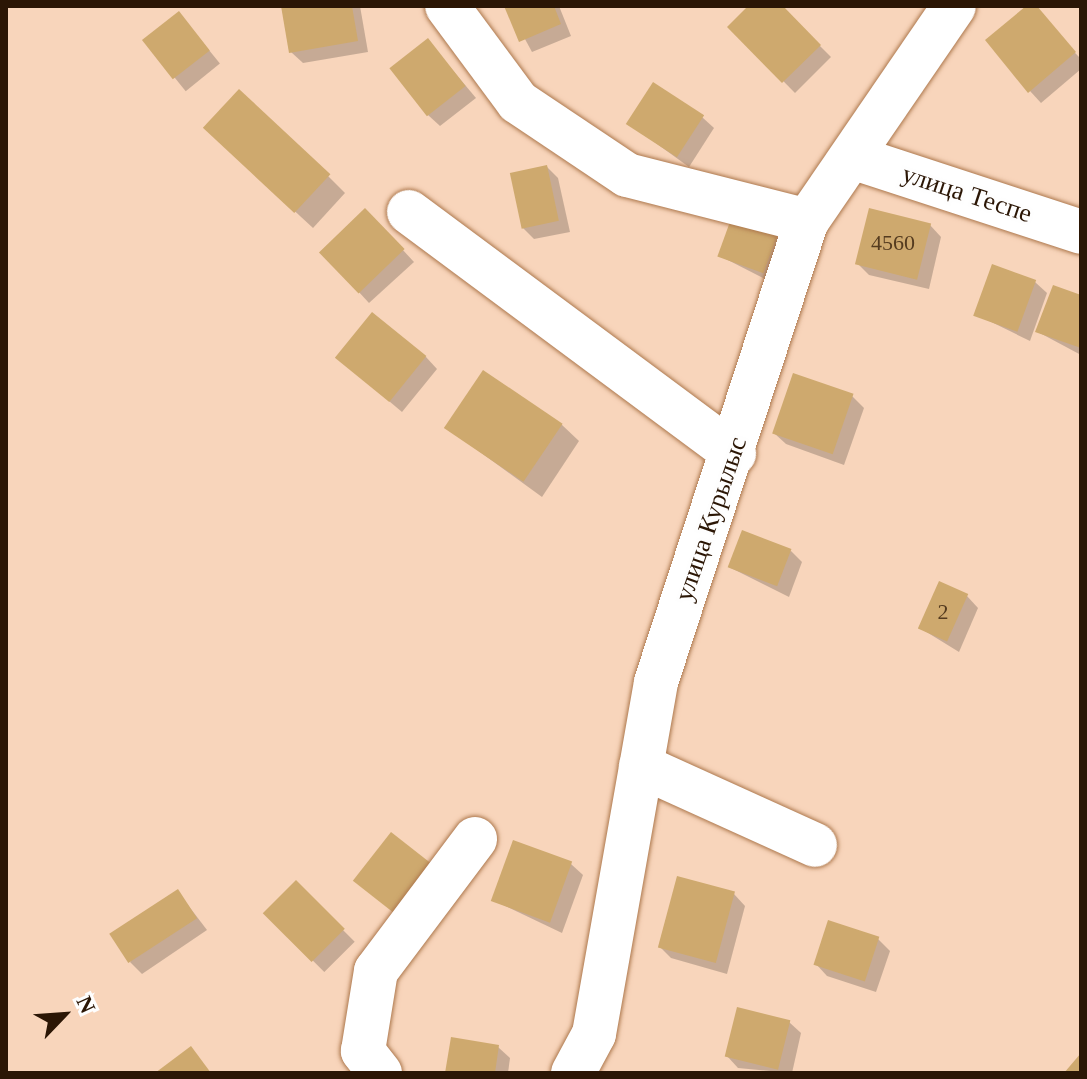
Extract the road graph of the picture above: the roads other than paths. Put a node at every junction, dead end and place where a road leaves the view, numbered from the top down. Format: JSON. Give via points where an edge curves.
{"nodes":[{"id":1,"x":447,"y":6,"type":"edge"},
{"id":2,"x":954,"y":6,"type":"edge"},
{"id":3,"x":852,"y":157,"type":"junction"},
{"id":4,"x":409,"y":212,"type":"dead end"},
{"id":5,"x":807,"y":221,"type":"junction"},
{"id":6,"x":1081,"y":232,"type":"edge"},
{"id":7,"x":734,"y":453,"type":"junction"},
{"id":8,"x":641,"y":766,"type":"junction"},
{"id":9,"x":475,"y":839,"type":"dead end"},
{"id":10,"x":815,"y":845,"type":"dead end"},
{"id":11,"x":380,"y":1073,"type":"edge"},
{"id":12,"x":573,"y":1073,"type":"edge"}],
"edges":[{"from":1,"to":5,"type":"street","via":[[518,102],[627,175]]},
{"from":2,"to":3,"type":"street","name":"улица Курылыс"},
{"from":3,"to":5,"type":"street","name":"улица Курылыс"},
{"from":3,"to":6,"type":"street","name":"улица Теспе"},
{"from":4,"to":7,"type":"street"},
{"from":5,"to":7,"type":"street","name":"улица Курылыс"},
{"from":7,"to":8,"type":"street","name":"улица Курылыс","via":[[656,682]]},
{"from":8,"to":10,"type":"street"},
{"from":8,"to":12,"type":"street","name":"улица Курылыс","via":[[594,1034]]},
{"from":9,"to":11,"type":"street","via":[[376,971],[363,1051]]}]}
